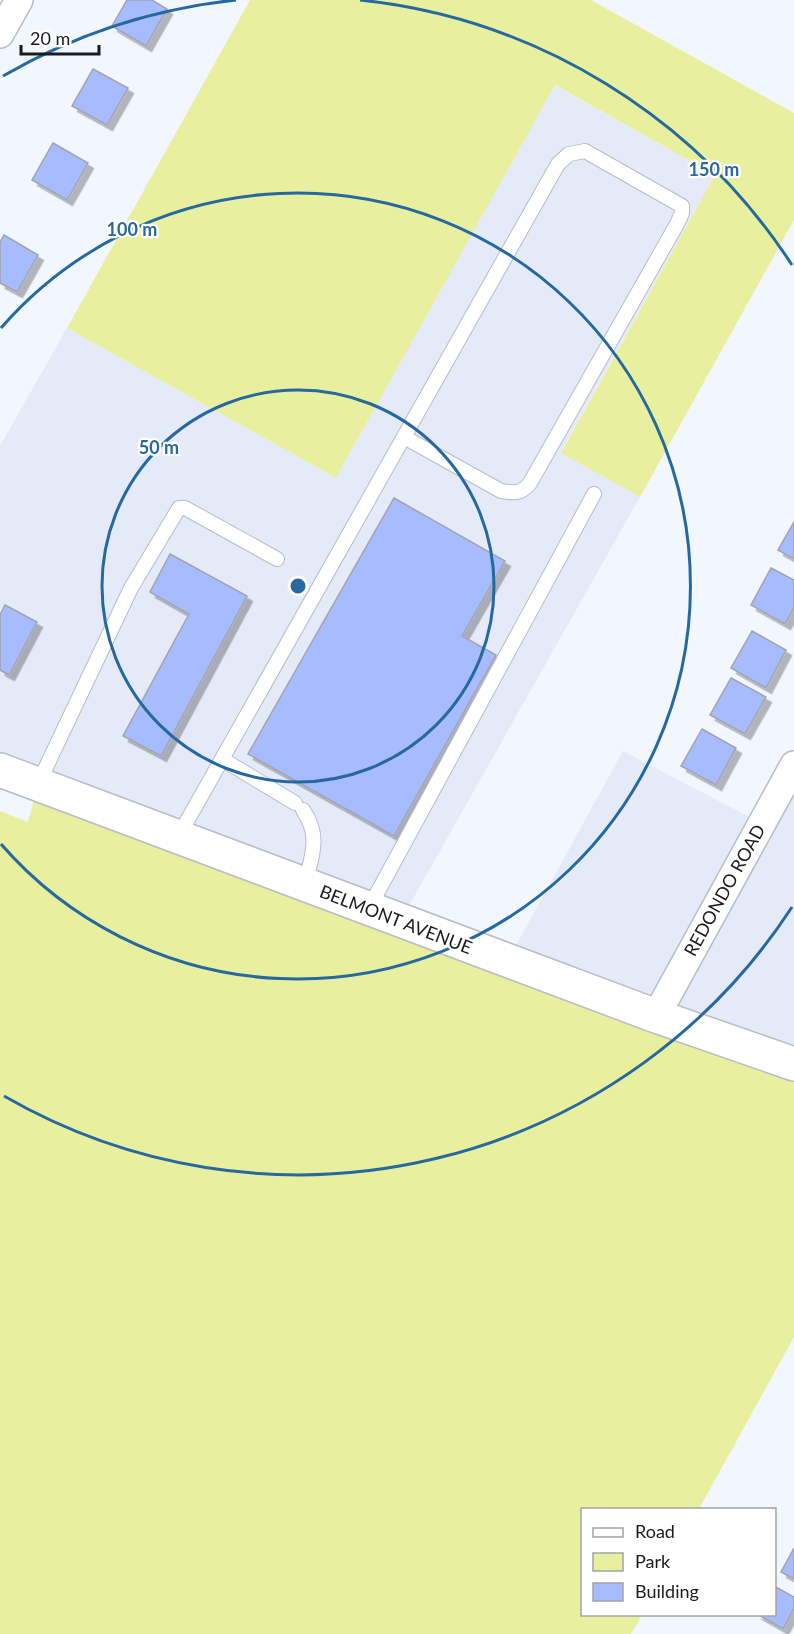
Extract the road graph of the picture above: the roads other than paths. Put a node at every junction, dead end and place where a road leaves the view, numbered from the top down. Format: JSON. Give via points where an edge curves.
{"nodes":[{"id":1,"x":19,"y":0,"type":"edge"},
{"id":2,"x":0,"y":34,"type":"edge"},
{"id":3,"x":404,"y":438,"type":"junction"},
{"id":4,"x":594,"y":494,"type":"dead end"},
{"id":5,"x":277,"y":559,"type":"dead end"},
{"id":6,"x":222,"y":759,"type":"junction"},
{"id":7,"x":794,"y":765,"type":"edge"},
{"id":8,"x":0,"y":770,"type":"edge"},
{"id":9,"x":38,"y":784,"type":"junction"},
{"id":10,"x":178,"y":837,"type":"junction"},
{"id":11,"x":305,"y":884,"type":"junction"},
{"id":12,"x":369,"y":908,"type":"junction"},
{"id":13,"x":656,"y":1016,"type":"junction"},
{"id":14,"x":794,"y":1064,"type":"edge"}],
"edges":[{"from":1,"to":2,"type":"street"},
{"from":3,"to":3,"type":"lane","via":[[558,164],[569,154],[585,152],[682,206],[677,224],[524,491],[501,490]]},
{"from":3,"to":6,"type":"lane"},
{"from":4,"to":12,"type":"lane"},
{"from":5,"to":9,"type":"lane","via":[[179,508],[131,588]]},
{"from":6,"to":10,"type":"lane"},
{"from":6,"to":11,"type":"lane","via":[[299,806],[314,831],[315,846]]},
{"from":7,"to":13,"type":"street","name":"REDONDO ROAD"},
{"from":8,"to":9,"type":"main road","name":"BELMONT AVENUE"},
{"from":9,"to":10,"type":"main road","name":"BELMONT AVENUE"},
{"from":10,"to":11,"type":"main road","name":"BELMONT AVENUE"},
{"from":11,"to":12,"type":"main road","name":"BELMONT AVENUE"},
{"from":12,"to":13,"type":"main road","name":"BELMONT AVENUE"},
{"from":13,"to":14,"type":"main road","name":"BELMONT AVENUE"}]}
